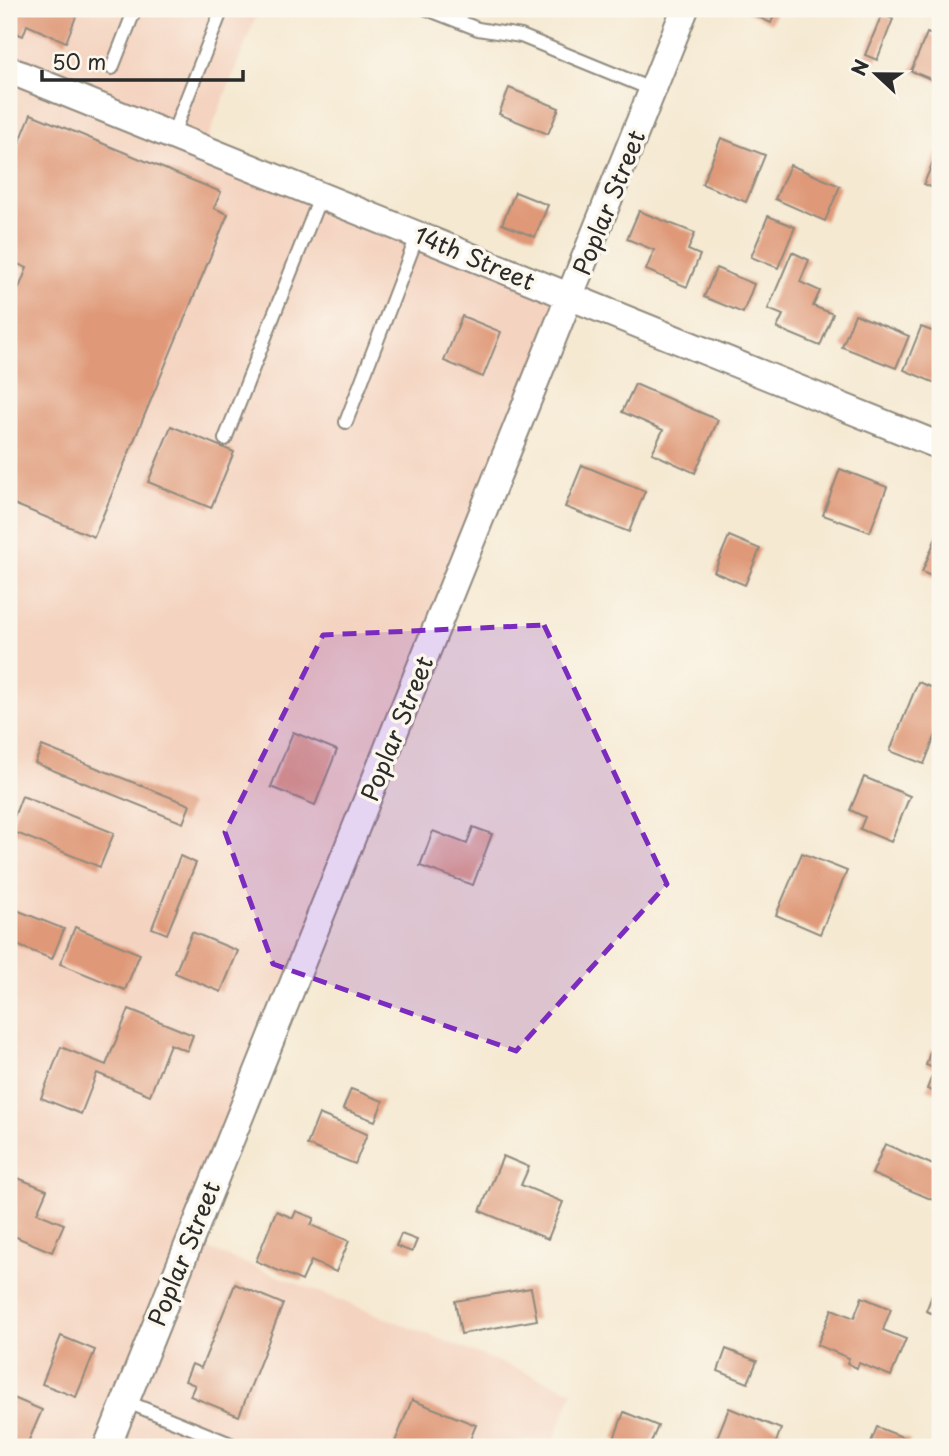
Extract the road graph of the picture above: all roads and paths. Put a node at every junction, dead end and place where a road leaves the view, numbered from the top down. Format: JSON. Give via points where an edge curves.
{"nodes":[{"id":1,"x":135,"y":9,"type":"edge"},
{"id":2,"x":222,"y":9,"type":"edge"},
{"id":3,"x":427,"y":9,"type":"edge"},
{"id":4,"x":685,"y":9,"type":"edge"},
{"id":5,"x":112,"y":68,"type":"dead end"},
{"id":6,"x":9,"y":70,"type":"edge"},
{"id":7,"x":653,"y":90,"type":"junction"},
{"id":8,"x":172,"y":135,"type":"junction"},
{"id":9,"x":321,"y":194,"type":"junction"},
{"id":10,"x":419,"y":233,"type":"junction"},
{"id":11,"x":570,"y":297,"type":"junction"},
{"id":12,"x":346,"y":422,"type":"dead end"},
{"id":13,"x":225,"y":439,"type":"dead end"},
{"id":14,"x":940,"y":446,"type":"edge"},
{"id":15,"x":125,"y":1401,"type":"junction"},
{"id":16,"x":107,"y":1447,"type":"edge"},
{"id":17,"x":238,"y":1447,"type":"edge"}],
"edges":[{"from":1,"to":5,"type":"lane"},
{"from":2,"to":8,"type":"lane"},
{"from":3,"to":7,"type":"lane","via":[[478,29],[521,36]]},
{"from":4,"to":7,"type":"street","name":"Poplar Street"},
{"from":6,"to":8,"type":"street","name":"14th Street"},
{"from":7,"to":11,"type":"street","name":"Poplar Street"},
{"from":8,"to":9,"type":"street","name":"14th Street"},
{"from":9,"to":10,"type":"street","name":"14th Street"},
{"from":9,"to":13,"type":"lane"},
{"from":10,"to":11,"type":"street","name":"14th Street"},
{"from":10,"to":12,"type":"lane"},
{"from":11,"to":14,"type":"street","name":"14th Street"},
{"from":11,"to":15,"type":"street","name":"Poplar Street"},
{"from":15,"to":16,"type":"street","name":"Poplar Street"},
{"from":15,"to":17,"type":"lane"}]}
